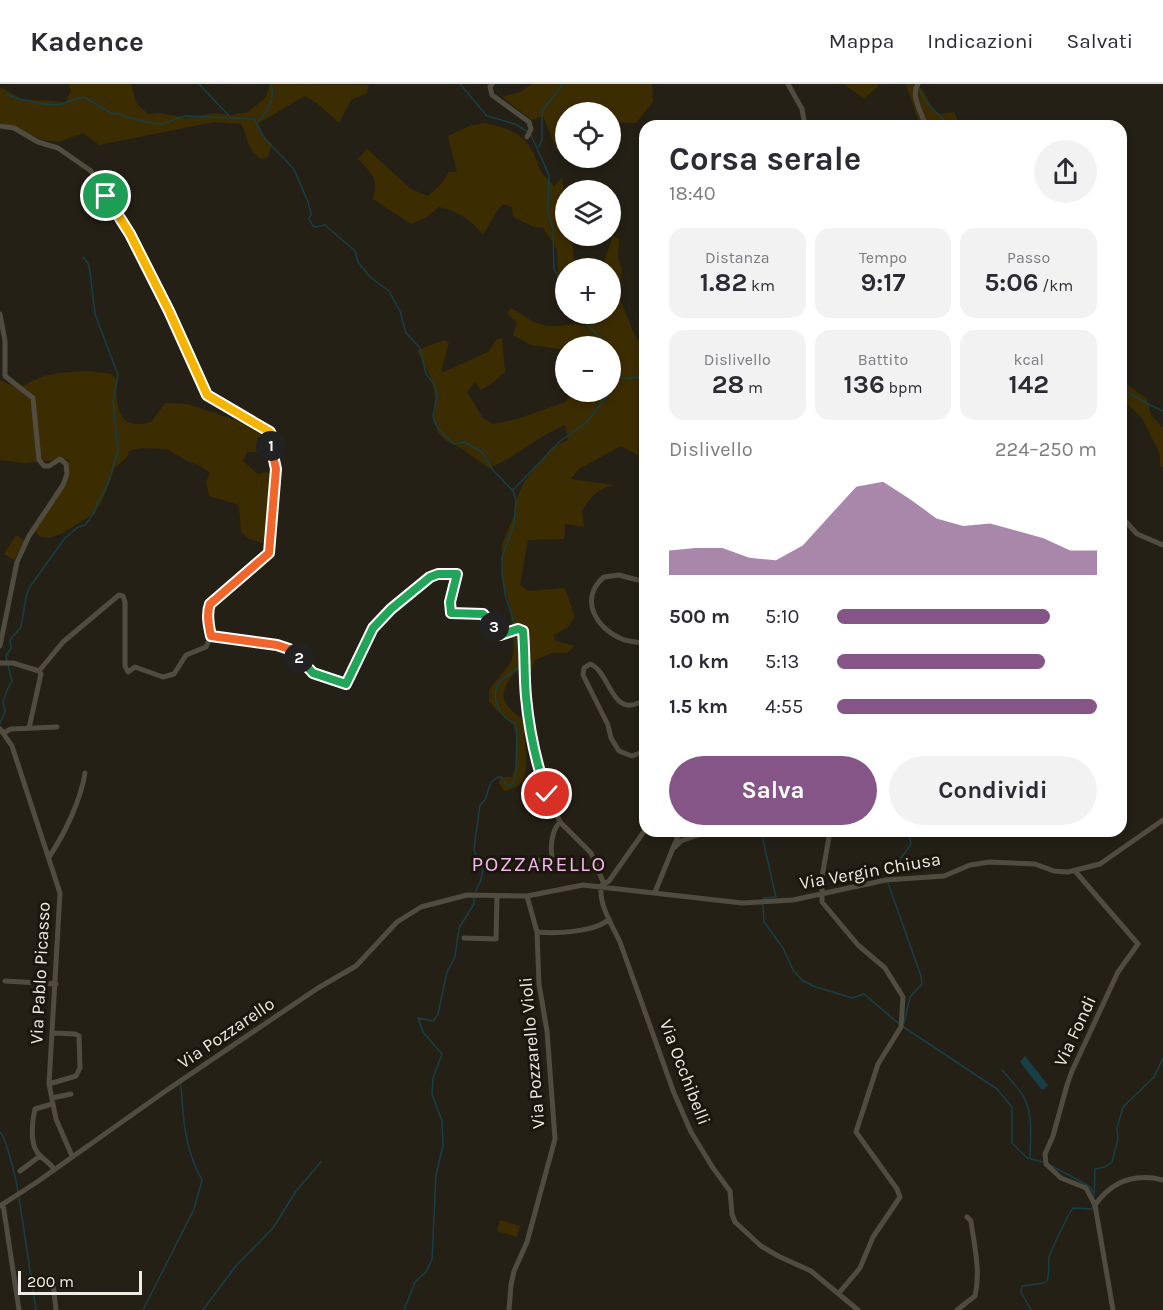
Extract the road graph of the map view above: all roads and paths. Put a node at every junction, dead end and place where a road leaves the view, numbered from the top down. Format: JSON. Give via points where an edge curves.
{"nodes":[{"id":1,"x":492,"y":84,"type":"edge"},
{"id":2,"x":788,"y":84,"type":"edge"},
{"id":3,"x":918,"y":84,"type":"edge"},
{"id":4,"x":804,"y":120,"type":"edge"},
{"id":5,"x":924,"y":120,"type":"edge"},
{"id":6,"x":0,"y":126,"type":"edge"},
{"id":7,"x":527,"y":137,"type":"dead end"},
{"id":8,"x":0,"y":314,"type":"edge"},
{"id":9,"x":1127,"y":523,"type":"edge"},
{"id":10,"x":1163,"y":544,"type":"edge"},
{"id":11,"x":639,"y":580,"type":"edge"},
{"id":12,"x":211,"y":636,"type":"junction"},
{"id":13,"x":639,"y":642,"type":"edge"},
{"id":14,"x":0,"y":646,"type":"edge"},
{"id":15,"x":0,"y":663,"type":"edge"},
{"id":16,"x":39,"y":671,"type":"junction"},
{"id":17,"x":639,"y":703,"type":"edge"},
{"id":18,"x":57,"y":727,"type":"dead end"},
{"id":19,"x":29,"y":728,"type":"junction"},
{"id":20,"x":1,"y":730,"type":"edge"},
{"id":21,"x":639,"y":754,"type":"edge"},
{"id":22,"x":85,"y":773,"type":"dead end"},
{"id":23,"x":1163,"y":820,"type":"edge"},
{"id":24,"x":560,"y":822,"type":"junction"},
{"id":25,"x":640,"y":837,"type":"edge"},
{"id":26,"x":678,"y":837,"type":"edge"},
{"id":27,"x":693,"y":837,"type":"edge"},
{"id":28,"x":829,"y":837,"type":"edge"},
{"id":29,"x":672,"y":851,"type":"junction"},
{"id":30,"x":49,"y":857,"type":"junction"},
{"id":31,"x":537,"y":861,"type":"dead end"},
{"id":32,"x":1075,"y":871,"type":"junction"},
{"id":33,"x":602,"y":885,"type":"junction"},
{"id":34,"x":656,"y":892,"type":"junction"},
{"id":35,"x":821,"y":895,"type":"junction"},
{"id":36,"x":497,"y":896,"type":"junction"},
{"id":37,"x":527,"y":896,"type":"junction"},
{"id":38,"x":609,"y":919,"type":"junction"},
{"id":39,"x":537,"y":932,"type":"junction"},
{"id":40,"x":464,"y":938,"type":"dead end"},
{"id":41,"x":5,"y":981,"type":"dead end"},
{"id":42,"x":56,"y":984,"type":"junction"},
{"id":43,"x":53,"y":1033,"type":"junction"},
{"id":44,"x":59,"y":1082,"type":"junction"},
{"id":45,"x":50,"y":1084,"type":"junction"},
{"id":46,"x":71,"y":1094,"type":"dead end"},
{"id":47,"x":60,"y":1097,"type":"junction"},
{"id":48,"x":52,"y":1101,"type":"junction"},
{"id":49,"x":40,"y":1156,"type":"junction"},
{"id":50,"x":72,"y":1156,"type":"junction"},
{"id":51,"x":54,"y":1169,"type":"junction"},
{"id":52,"x":20,"y":1171,"type":"dead end"},
{"id":53,"x":1163,"y":1180,"type":"edge"},
{"id":54,"x":2,"y":1205,"type":"edge"},
{"id":55,"x":1095,"y":1205,"type":"junction"},
{"id":56,"x":967,"y":1217,"type":"dead end"},
{"id":57,"x":52,"y":1283,"type":"dead end"},
{"id":58,"x":839,"y":1293,"type":"junction"},
{"id":59,"x":19,"y":1310,"type":"edge"},
{"id":60,"x":56,"y":1310,"type":"edge"},
{"id":61,"x":509,"y":1310,"type":"edge"},
{"id":62,"x":858,"y":1310,"type":"edge"},
{"id":63,"x":957,"y":1310,"type":"edge"},
{"id":64,"x":1113,"y":1310,"type":"edge"}],
"edges":[{"from":1,"to":7,"type":"street","via":[[492,95],[529,122]]},
{"from":2,"to":4,"type":"street"},
{"from":3,"to":5,"type":"street","via":[[914,94]]},
{"from":6,"to":12,"type":"street","via":[[14,128],[58,148],[91,171],[130,234],[207,395],[272,435],[276,469],[269,553],[210,604]]},
{"from":8,"to":14,"type":"street","via":[[5,376],[33,398],[39,460],[49,466],[60,459],[66,464],[67,474],[16,562]]},
{"from":9,"to":10,"type":"street","via":[[1137,534]]},
{"from":11,"to":13,"type":"street","via":[[619,575],[604,577],[593,590],[592,602],[605,629],[622,639]]},
{"from":12,"to":16,"type":"street","via":[[206,647],[186,655],[174,674],[163,677],[136,667],[128,672],[125,602],[119,595],[63,642]]},
{"from":12,"to":24,"type":"street","via":[[284,647],[313,673],[345,685],[373,628],[384,615],[430,577],[457,575],[451,613],[483,614],[500,635],[520,629],[534,750]]},
{"from":15,"to":16,"type":"street"},
{"from":16,"to":19,"type":"street"},
{"from":17,"to":21,"type":"street","via":[[623,703],[613,695],[597,668],[590,664],[584,668],[583,675],[614,745],[625,755]]},
{"from":18,"to":19,"type":"street"},
{"from":19,"to":20,"type":"street"},
{"from":20,"to":30,"type":"street","name":"Via Pablo Picasso","via":[[12,746]]},
{"from":22,"to":30,"type":"street","via":[[59,843]]},
{"from":23,"to":32,"type":"street","name":"Via Vergin Chiusa","via":[[1100,864]]},
{"from":24,"to":31,"type":"street","via":[[556,825],[551,858]]},
{"from":24,"to":33,"type":"street","name":"Via Occhibelli","via":[[591,853]]},
{"from":25,"to":33,"type":"street"},
{"from":26,"to":29,"type":"street"},
{"from":27,"to":29,"type":"street","via":[[681,841]]},
{"from":28,"to":35,"type":"street"},
{"from":29,"to":34,"type":"street"},
{"from":30,"to":42,"type":"street","name":"Via Pablo Picasso","via":[[61,902]]},
{"from":32,"to":35,"type":"street","name":"Via Vergin Chiusa","via":[[1054,871],[1029,863],[980,863],[944,876],[886,880]]},
{"from":32,"to":55,"type":"street","name":"Via Fondi","via":[[1138,944],[1118,972],[1072,1071],[1045,1154],[1046,1164],[1061,1178],[1086,1188]]},
{"from":33,"to":34,"type":"street","name":"Via Vergin Chiusa"},
{"from":33,"to":37,"type":"street","name":"Via Vergin Chiusa","via":[[577,885]]},
{"from":33,"to":38,"type":"street","name":"Via Occhibelli","via":[[601,897]]},
{"from":34,"to":35,"type":"street","name":"Via Vergin Chiusa","via":[[742,903]]},
{"from":35,"to":58,"type":"street","via":[[824,905],[858,945],[885,968],[902,995],[903,1005],[901,1027],[882,1056],[856,1132],[900,1197],[873,1237],[860,1268]]},
{"from":36,"to":37,"type":"street","name":"Via Pozzarello"},
{"from":36,"to":40,"type":"street","via":[[496,939]]},
{"from":36,"to":50,"type":"street","name":"Via Pozzarello","via":[[470,895],[430,904],[408,914],[356,966]]},
{"from":37,"to":39,"type":"street","name":"Via Pozzarello Violi"},
{"from":38,"to":39,"type":"street","via":[[599,926],[550,934]]},
{"from":38,"to":58,"type":"street","name":"Via Occhibelli","via":[[691,1132],[730,1191],[735,1222],[762,1246],[811,1271]]},
{"from":39,"to":61,"type":"street","name":"Via Pozzarello Violi","via":[[555,1139],[527,1242],[512,1278]]},
{"from":41,"to":42,"type":"street"},
{"from":42,"to":43,"type":"street","name":"Via Pablo Picasso"},
{"from":43,"to":44,"type":"street","via":[[75,1034],[80,1038],[79,1073]]},
{"from":43,"to":45,"type":"street","name":"Via Pablo Picasso"},
{"from":44,"to":45,"type":"street"},
{"from":44,"to":47,"type":"street"},
{"from":45,"to":48,"type":"street","name":"Via Pablo Picasso"},
{"from":46,"to":47,"type":"street"},
{"from":47,"to":48,"type":"street"},
{"from":48,"to":49,"type":"street","via":[[34,1112],[33,1142]]},
{"from":48,"to":50,"type":"street","name":"Via Pablo Picasso"},
{"from":49,"to":51,"type":"street"},
{"from":49,"to":52,"type":"street"},
{"from":50,"to":51,"type":"street","name":"Via Pozzarello"},
{"from":51,"to":54,"type":"street","name":"Via Pozzarello"},
{"from":53,"to":55,"type":"street","via":[[1126,1179],[1106,1191]]},
{"from":54,"to":59,"type":"street"},
{"from":55,"to":64,"type":"street"},
{"from":56,"to":63,"type":"street","via":[[971,1221],[978,1275],[975,1296]]},
{"from":57,"to":60,"type":"street"},
{"from":58,"to":62,"type":"street","name":"Via Occhibelli"}]}
